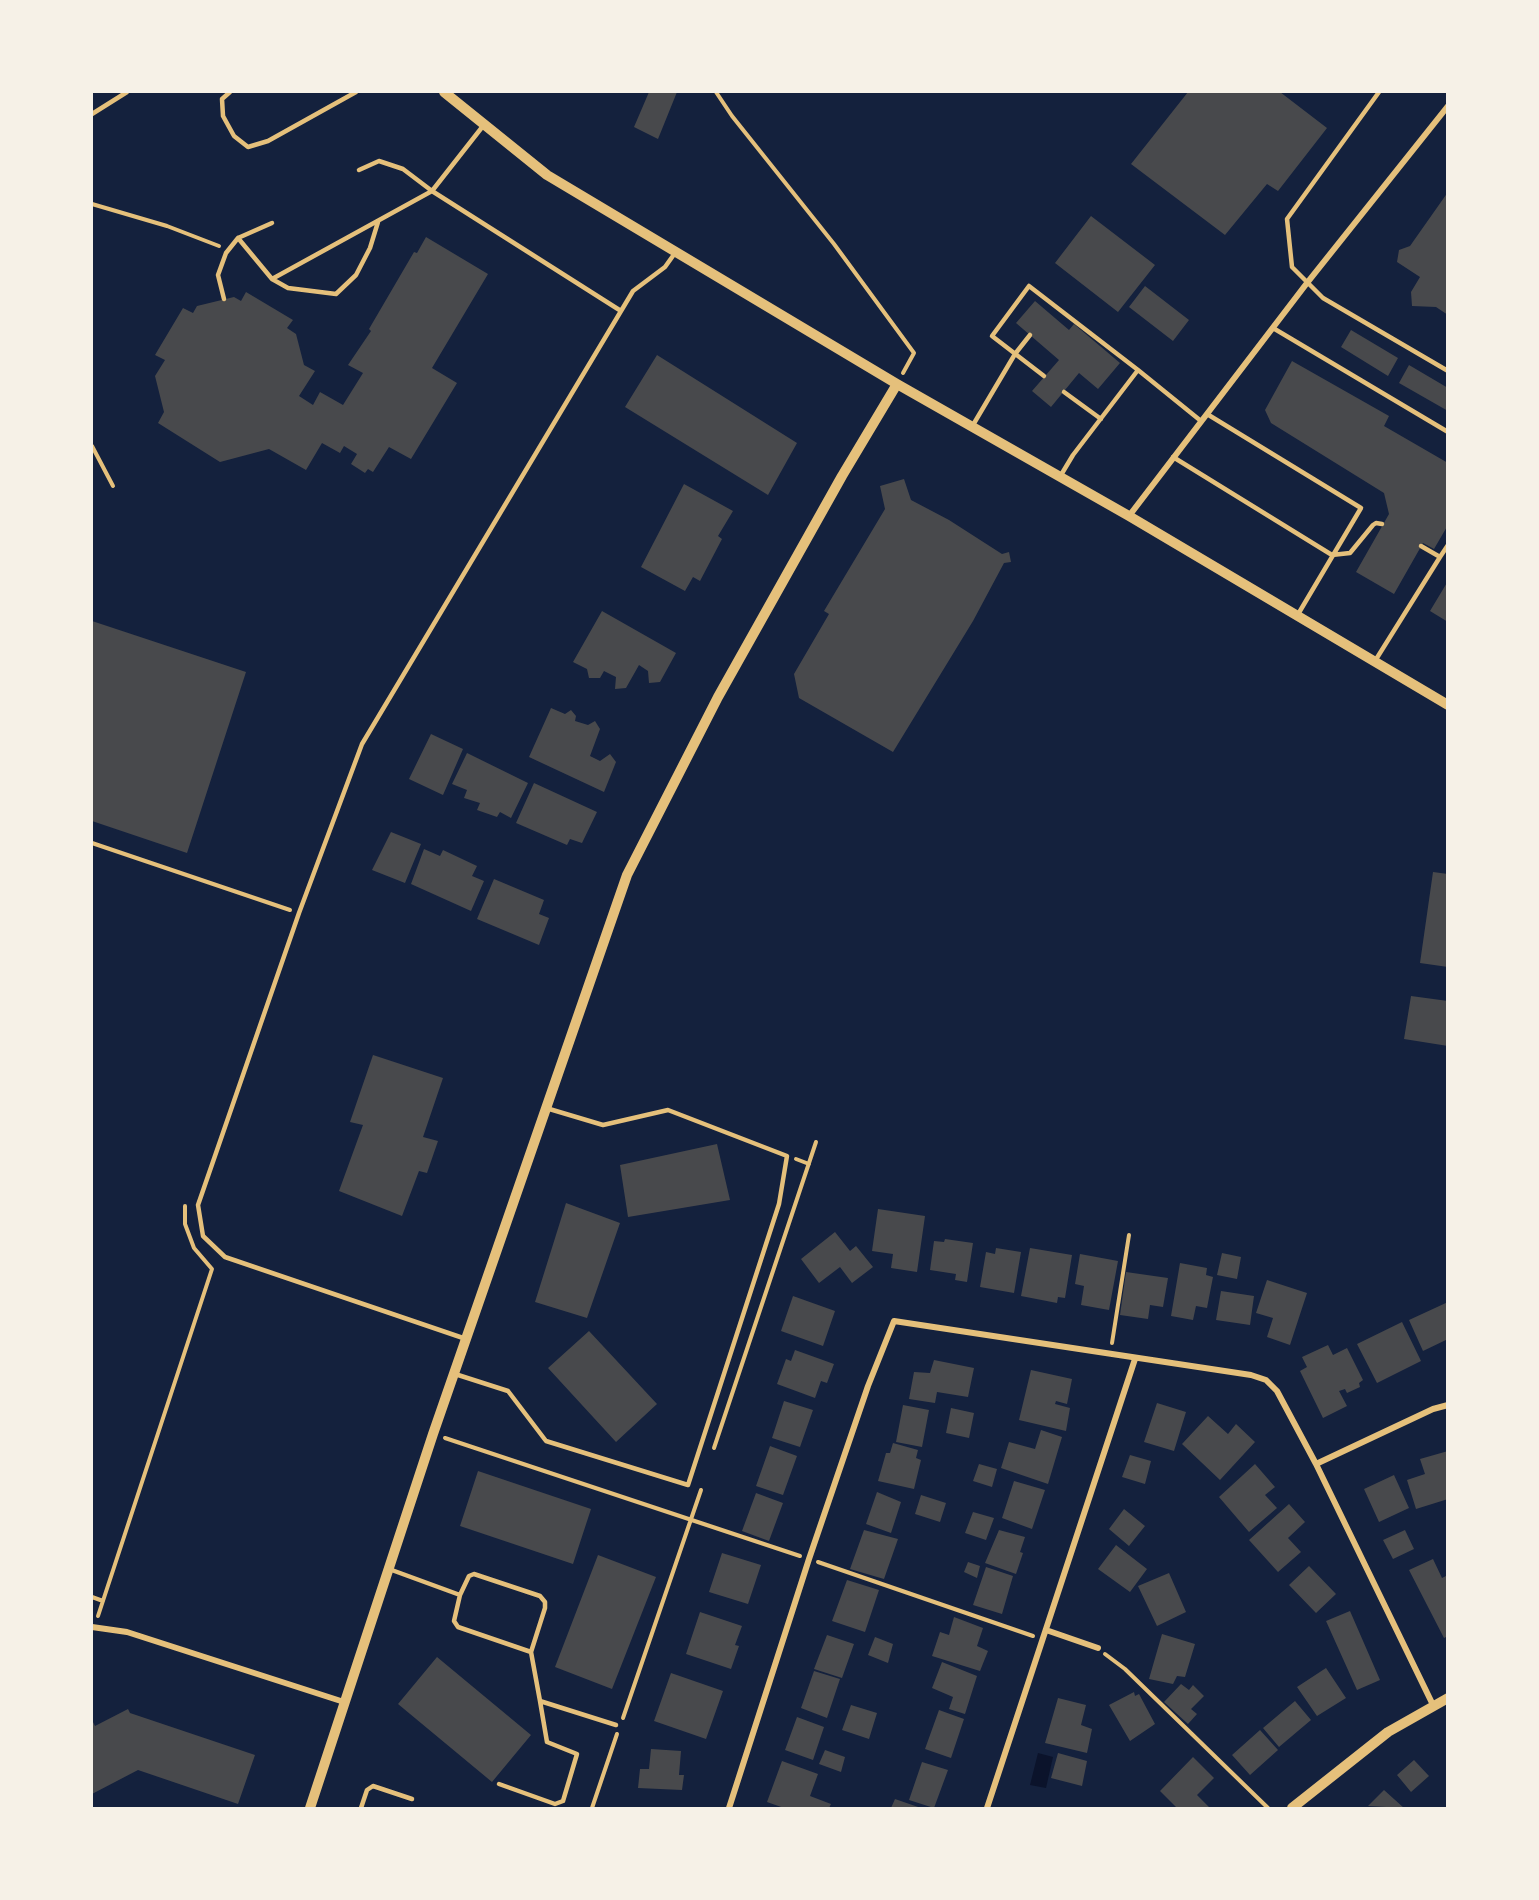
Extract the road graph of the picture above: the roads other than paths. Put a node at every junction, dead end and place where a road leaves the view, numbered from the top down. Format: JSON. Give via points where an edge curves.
{"nodes":[{"id":1,"x":127,"y":92,"type":"edge"},
{"id":2,"x":230,"y":92,"type":"edge"},
{"id":3,"x":356,"y":92,"type":"edge"},
{"id":4,"x":444,"y":92,"type":"edge"},
{"id":5,"x":1378,"y":92,"type":"edge"},
{"id":6,"x":1448,"y":106,"type":"edge"},
{"id":7,"x":92,"y":114,"type":"edge"},
{"id":8,"x":483,"y":126,"type":"junction"},
{"id":9,"x":359,"y":170,"type":"dead end"},
{"id":10,"x":432,"y":191,"type":"junction"},
{"id":11,"x":378,"y":222,"type":"junction"},
{"id":12,"x":272,"y":223,"type":"dead end"},
{"id":13,"x":238,"y":238,"type":"junction"},
{"id":14,"x":675,"y":253,"type":"junction"},
{"id":15,"x":272,"y":279,"type":"junction"},
{"id":16,"x":1307,"y":283,"type":"junction"},
{"id":17,"x":224,"y":299,"type":"dead end"},
{"id":18,"x":1053,"y":305,"type":"junction"},
{"id":19,"x":621,"y":311,"type":"junction"},
{"id":20,"x":1048,"y":312,"type":"dead end"},
{"id":21,"x":1273,"y":328,"type":"junction"},
{"id":22,"x":1030,"y":335,"type":"dead end"},
{"id":23,"x":1015,"y":354,"type":"junction"},
{"id":24,"x":1138,"y":370,"type":"junction"},
{"id":25,"x":1448,"y":371,"type":"edge"},
{"id":26,"x":1044,"y":376,"type":"dead end"},
{"id":27,"x":897,"y":384,"type":"junction"},
{"id":28,"x":1064,"y":392,"type":"dead end"},
{"id":29,"x":1207,"y":414,"type":"junction"},
{"id":30,"x":1101,"y":419,"type":"junction"},
{"id":31,"x":1201,"y":421,"type":"junction"},
{"id":32,"x":972,"y":428,"type":"junction"},
{"id":33,"x":1448,"y":432,"type":"edge"},
{"id":34,"x":1173,"y":457,"type":"junction"},
{"id":35,"x":1059,"y":477,"type":"junction"},
{"id":36,"x":1129,"y":516,"type":"junction"},
{"id":37,"x":1382,"y":524,"type":"dead end"},
{"id":38,"x":1448,"y":545,"type":"edge"},
{"id":39,"x":1421,"y":546,"type":"dead end"},
{"id":40,"x":1332,"y":555,"type":"junction"},
{"id":41,"x":1440,"y":557,"type":"junction"},
{"id":42,"x":1297,"y":616,"type":"junction"},
{"id":43,"x":1375,"y":662,"type":"junction"},
{"id":44,"x":1448,"y":705,"type":"edge"},
{"id":45,"x":546,"y":1108,"type":"junction"},
{"id":46,"x":466,"y":1339,"type":"junction"},
{"id":47,"x":1135,"y":1359,"type":"junction"},
{"id":48,"x":454,"y":1374,"type":"junction"},
{"id":49,"x":1448,"y":1405,"type":"edge"},
{"id":50,"x":1316,"y":1464,"type":"junction"},
{"id":51,"x":389,"y":1569,"type":"junction"},
{"id":52,"x":460,"y":1595,"type":"junction"},
{"id":53,"x":93,"y":1627,"type":"edge"},
{"id":54,"x":1046,"y":1630,"type":"junction"},
{"id":55,"x":1098,"y":1648,"type":"road end"},
{"id":56,"x":531,"y":1652,"type":"junction"},
{"id":57,"x":1448,"y":1698,"type":"edge"},
{"id":58,"x":540,"y":1701,"type":"junction"},
{"id":59,"x":344,"y":1702,"type":"junction"},
{"id":60,"x":1433,"y":1705,"type":"junction"},
{"id":61,"x":616,"y":1725,"type":"dead end"},
{"id":62,"x":499,"y":1784,"type":"dead end"},
{"id":63,"x":412,"y":1799,"type":"dead end"},
{"id":64,"x":1295,"y":1808,"type":"edge"},
{"id":65,"x":310,"y":1809,"type":"edge"},
{"id":66,"x":361,"y":1809,"type":"edge"},
{"id":67,"x":729,"y":1809,"type":"edge"},
{"id":68,"x":987,"y":1809,"type":"edge"}],
"edges":[{"from":1,"to":7,"type":"lane"},
{"from":2,"to":3,"type":"lane","via":[[222,99],[223,116],[234,136],[248,147],[268,141]]},
{"from":4,"to":8,"type":"street"},
{"from":5,"to":16,"type":"lane","via":[[1287,219],[1292,267]]},
{"from":6,"to":16,"type":"street"},
{"from":8,"to":10,"type":"lane"},
{"from":8,"to":14,"type":"street","via":[[547,175]]},
{"from":9,"to":10,"type":"lane","via":[[379,161],[403,169]]},
{"from":10,"to":11,"type":"lane"},
{"from":10,"to":19,"type":"lane"},
{"from":11,"to":15,"type":"lane"},
{"from":11,"to":15,"type":"lane","via":[[356,275],[336,294],[288,288]]},
{"from":12,"to":13,"type":"lane"},
{"from":13,"to":15,"type":"lane"},
{"from":13,"to":17,"type":"lane","via":[[226,253],[218,275]]},
{"from":14,"to":19,"type":"lane","via":[[665,267],[633,291]]},
{"from":14,"to":27,"type":"street"},
{"from":16,"to":21,"type":"street"},
{"from":16,"to":25,"type":"lane","via":[[1323,298]]},
{"from":18,"to":20,"type":"lane"},
{"from":18,"to":23,"type":"lane","via":[[1029,286],[992,336]]},
{"from":18,"to":24,"type":"lane"},
{"from":19,"to":46,"type":"lane","via":[[362,744],[198,1205],[203,1236],[225,1257]]},
{"from":21,"to":29,"type":"street"},
{"from":21,"to":33,"type":"lane"},
{"from":22,"to":23,"type":"lane"},
{"from":23,"to":26,"type":"lane"},
{"from":23,"to":32,"type":"lane"},
{"from":24,"to":30,"type":"lane"},
{"from":24,"to":31,"type":"lane"},
{"from":27,"to":32,"type":"street"},
{"from":27,"to":45,"type":"street","via":[[718,697],[627,875]]},
{"from":28,"to":30,"type":"lane"},
{"from":29,"to":31,"type":"street"},
{"from":29,"to":40,"type":"lane","via":[[1360,508]]},
{"from":30,"to":35,"type":"lane"},
{"from":31,"to":34,"type":"street"},
{"from":32,"to":35,"type":"street"},
{"from":34,"to":36,"type":"street"},
{"from":34,"to":40,"type":"lane"},
{"from":35,"to":36,"type":"street"},
{"from":36,"to":42,"type":"street"},
{"from":37,"to":40,"type":"lane","via":[[1373,525],[1350,553]]},
{"from":38,"to":41,"type":"lane"},
{"from":39,"to":41,"type":"lane"},
{"from":40,"to":42,"type":"lane"},
{"from":41,"to":43,"type":"lane"},
{"from":42,"to":43,"type":"street"},
{"from":43,"to":44,"type":"street"},
{"from":45,"to":46,"type":"street"},
{"from":45,"to":48,"type":"lane","via":[[603,1125],[668,1110],[787,1156],[779,1204],[688,1485],[546,1441],[508,1391]]},
{"from":46,"to":48,"type":"street"},
{"from":47,"to":50,"type":"street","via":[[1266,1380],[1277,1391]]},
{"from":47,"to":54,"type":"street"},
{"from":47,"to":67,"type":"street","via":[[894,1321],[809,1559]]},
{"from":48,"to":51,"type":"street"},
{"from":49,"to":50,"type":"street","via":[[1433,1408]]},
{"from":50,"to":60,"type":"street"},
{"from":51,"to":52,"type":"lane"},
{"from":51,"to":59,"type":"street"},
{"from":52,"to":56,"type":"lane","via":[[454,1621],[458,1627]]},
{"from":52,"to":56,"type":"lane","via":[[468,1576],[474,1574],[540,1596],[545,1608]]},
{"from":53,"to":59,"type":"street","via":[[127,1632]]},
{"from":54,"to":55,"type":"street"},
{"from":54,"to":68,"type":"street"},
{"from":56,"to":58,"type":"lane"},
{"from":57,"to":60,"type":"street"},
{"from":58,"to":61,"type":"lane"},
{"from":58,"to":62,"type":"lane","via":[[547,1742],[577,1754],[563,1801],[555,1804]]},
{"from":59,"to":65,"type":"street"},
{"from":60,"to":64,"type":"street","via":[[1388,1732]]},
{"from":63,"to":66,"type":"lane","via":[[373,1786],[367,1790]]}]}
